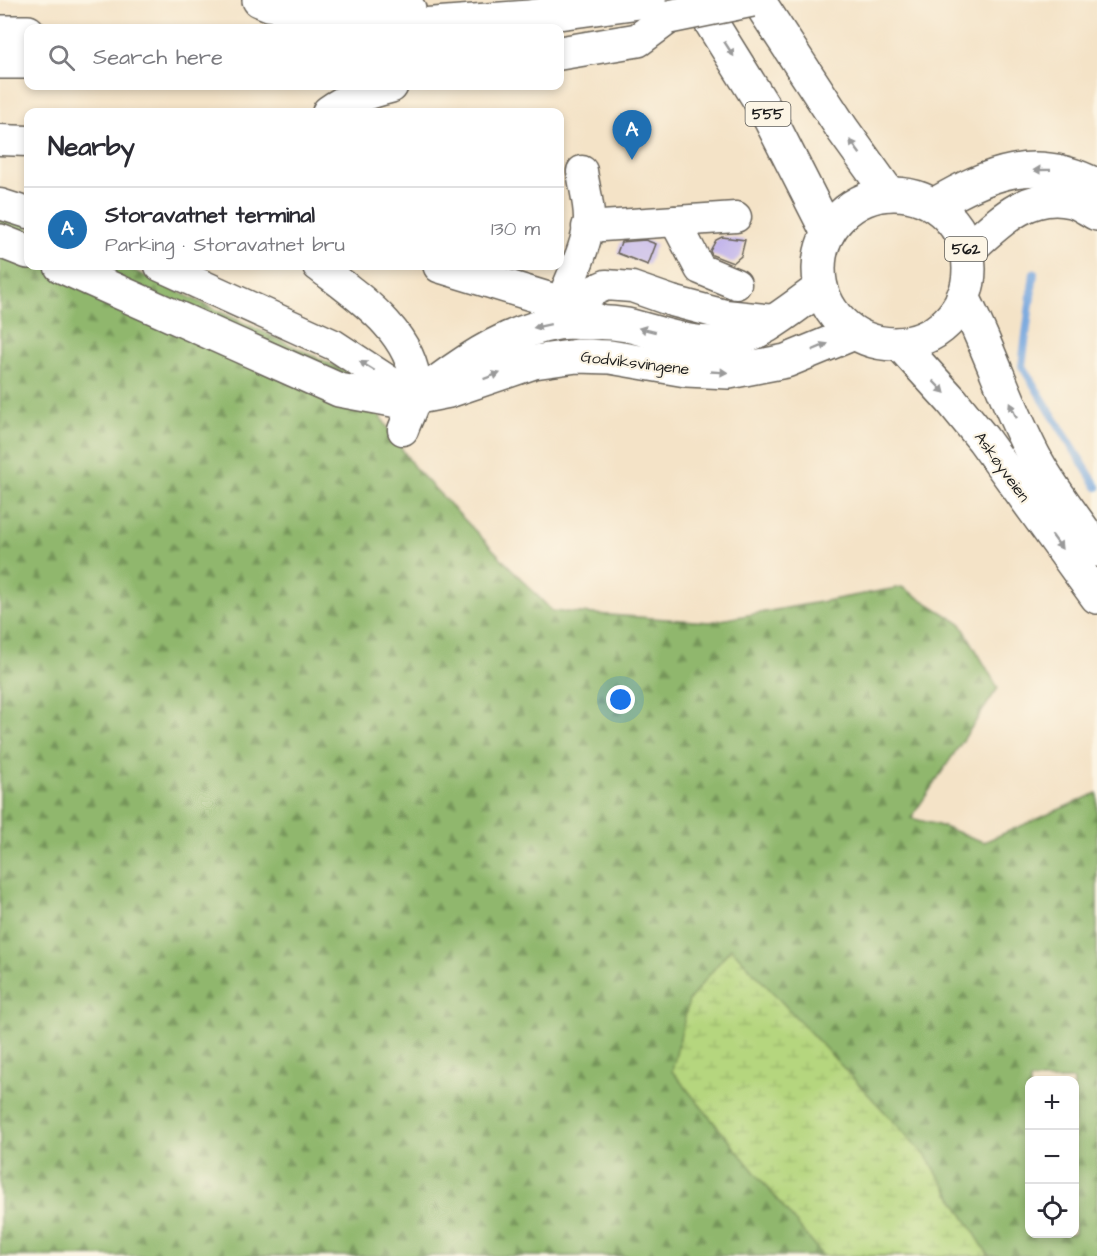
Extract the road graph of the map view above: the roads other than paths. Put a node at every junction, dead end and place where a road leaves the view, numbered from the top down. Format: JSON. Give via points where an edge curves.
{"nodes":[{"id":1,"x":259,"y":0,"type":"edge"},
{"id":2,"x":510,"y":0,"type":"edge"},
{"id":3,"x":697,"y":0,"type":"edge"},
{"id":4,"x":752,"y":0,"type":"edge"},
{"id":5,"x":758,"y":0,"type":"edge"},
{"id":6,"x":591,"y":4,"type":"edge"},
{"id":7,"x":661,"y":8,"type":"edge"},
{"id":8,"x":446,"y":15,"type":"junction"},
{"id":9,"x":400,"y":24,"type":"edge"},
{"id":10,"x":0,"y":32,"type":"edge"},
{"id":11,"x":24,"y":32,"type":"edge"},
{"id":12,"x":564,"y":32,"type":"edge"},
{"id":13,"x":564,"y":52,"type":"edge"},
{"id":14,"x":0,"y":62,"type":"edge"},
{"id":15,"x":24,"y":62,"type":"edge"},
{"id":16,"x":377,"y":90,"type":"edge"},
{"id":17,"x":335,"y":108,"type":"edge"},
{"id":18,"x":0,"y":140,"type":"edge"},
{"id":19,"x":24,"y":141,"type":"edge"},
{"id":20,"x":582,"y":171,"type":"dead end"},
{"id":21,"x":1097,"y":186,"type":"edge"},
{"id":22,"x":889,"y":194,"type":"junction"},
{"id":23,"x":0,"y":204,"type":"edge"},
{"id":24,"x":934,"y":205,"type":"junction"},
{"id":25,"x":24,"y":212,"type":"edge"},
{"id":26,"x":1097,"y":214,"type":"edge"},
{"id":27,"x":736,"y":217,"type":"dead end"},
{"id":28,"x":675,"y":221,"type":"junction"},
{"id":29,"x":587,"y":226,"type":"junction"},
{"id":30,"x":828,"y":233,"type":"junction"},
{"id":31,"x":0,"y":241,"type":"edge"},
{"id":32,"x":24,"y":250,"type":"edge"},
{"id":33,"x":967,"y":251,"type":"junction"},
{"id":34,"x":70,"y":270,"type":"edge"},
{"id":35,"x":169,"y":270,"type":"edge"},
{"id":36,"x":323,"y":270,"type":"edge"},
{"id":37,"x":453,"y":270,"type":"edge"},
{"id":38,"x":736,"y":284,"type":"dead end"},
{"id":39,"x":821,"y":288,"type":"junction"},
{"id":40,"x":963,"y":297,"type":"junction"},
{"id":41,"x":563,"y":304,"type":"junction"},
{"id":42,"x":774,"y":320,"type":"junction"},
{"id":43,"x":600,"y":322,"type":"junction"},
{"id":44,"x":854,"y":333,"type":"junction"},
{"id":45,"x":900,"y":344,"type":"junction"},
{"id":46,"x":577,"y":356,"type":"junction"},
{"id":47,"x":416,"y":398,"type":"junction"},
{"id":48,"x":404,"y":430,"type":"dead end"},
{"id":49,"x":1097,"y":550,"type":"edge"},
{"id":50,"x":1097,"y":597,"type":"edge"}],
"edges":[{"from":1,"to":8,"type":"main road","via":[[334,12]]},
{"from":2,"to":8,"type":"main road"},
{"from":3,"to":30,"type":"main road","number":"555","one_way":true,"via":[[765,109]]},
{"from":4,"to":7,"type":"main road","bridge":true},
{"from":22,"to":5,"type":"main road","one_way":true},
{"from":6,"to":7,"type":"main road"},
{"from":6,"to":8,"type":"main road"},
{"from":7,"to":12,"type":"main road"},
{"from":7,"to":13,"type":"main road","via":[[638,40]]},
{"from":8,"to":9,"type":"main road"},
{"from":10,"to":11,"type":"main road"},
{"from":14,"to":15,"type":"main road"},
{"from":16,"to":17,"type":"main road"},
{"from":18,"to":19,"type":"street"},
{"from":20,"to":29,"type":"street"},
{"from":21,"to":24,"type":"main road","one_way":true,"via":[[1054,170],[1011,170],[990,176]]},
{"from":22,"to":24,"type":"main road","number":"562","via":[[905,194]]},
{"from":22,"to":30,"type":"main road","number":"562","via":[[870,197],[853,206]]},
{"from":23,"to":25,"type":"street"},
{"from":24,"to":33,"type":"main road","number":"562","via":[[955,225]]},
{"from":26,"to":33,"type":"main road","via":[[1074,201],[1051,198],[1030,203],[1004,216]]},
{"from":27,"to":28,"type":"street"},
{"from":28,"to":29,"type":"street"},
{"from":28,"to":38,"type":"street","via":[[700,269]]},
{"from":29,"to":41,"type":"street"},
{"from":30,"to":39,"type":"main road","number":"562","via":[[821,251]]},
{"from":31,"to":32,"type":"main road"},
{"from":33,"to":40,"type":"main road","number":"562","via":[[968,282]]},
{"from":34,"to":47,"type":"main road","name":"Godviksvingene","via":[[339,390],[398,401]]},
{"from":47,"to":35,"type":"street","one_way":true,"via":[[334,345]]},
{"from":36,"to":47,"type":"street","via":[[387,323],[403,345],[416,384]]},
{"from":37,"to":41,"type":"main road"},
{"from":39,"to":42,"type":"main road","name":"Godviksvingene"},
{"from":39,"to":44,"type":"main road","number":"562","via":[[834,314]]},
{"from":40,"to":45,"type":"main road","number":"562","via":[[938,329]]},
{"from":49,"to":40,"type":"main road","name":"Askøyveien","one_way":true,"via":[[1037,463]]},
{"from":41,"to":42,"type":"street","via":[[606,285],[632,288],[725,315]]},
{"from":41,"to":43,"type":"main road"},
{"from":42,"to":43,"type":"main road","name":"Godviksvingene","one_way":true,"via":[[757,332],[729,341],[693,342]]},
{"from":43,"to":46,"type":"street","via":[[591,346]]},
{"from":43,"to":47,"type":"main road","name":"Godviksvingene","one_way":true,"via":[[561,322],[532,328],[455,368]]},
{"from":44,"to":45,"type":"main road","number":"562"},
{"from":46,"to":44,"type":"main road","name":"Godviksvingene","one_way":true,"via":[[729,372],[786,361]]},
{"from":45,"to":50,"type":"main road","name":"Askøyveien","one_way":true,"via":[[983,439]]},
{"from":47,"to":46,"type":"main road","name":"Godviksvingene","one_way":true,"via":[[534,362]]},
{"from":47,"to":48,"type":"street"}]}
